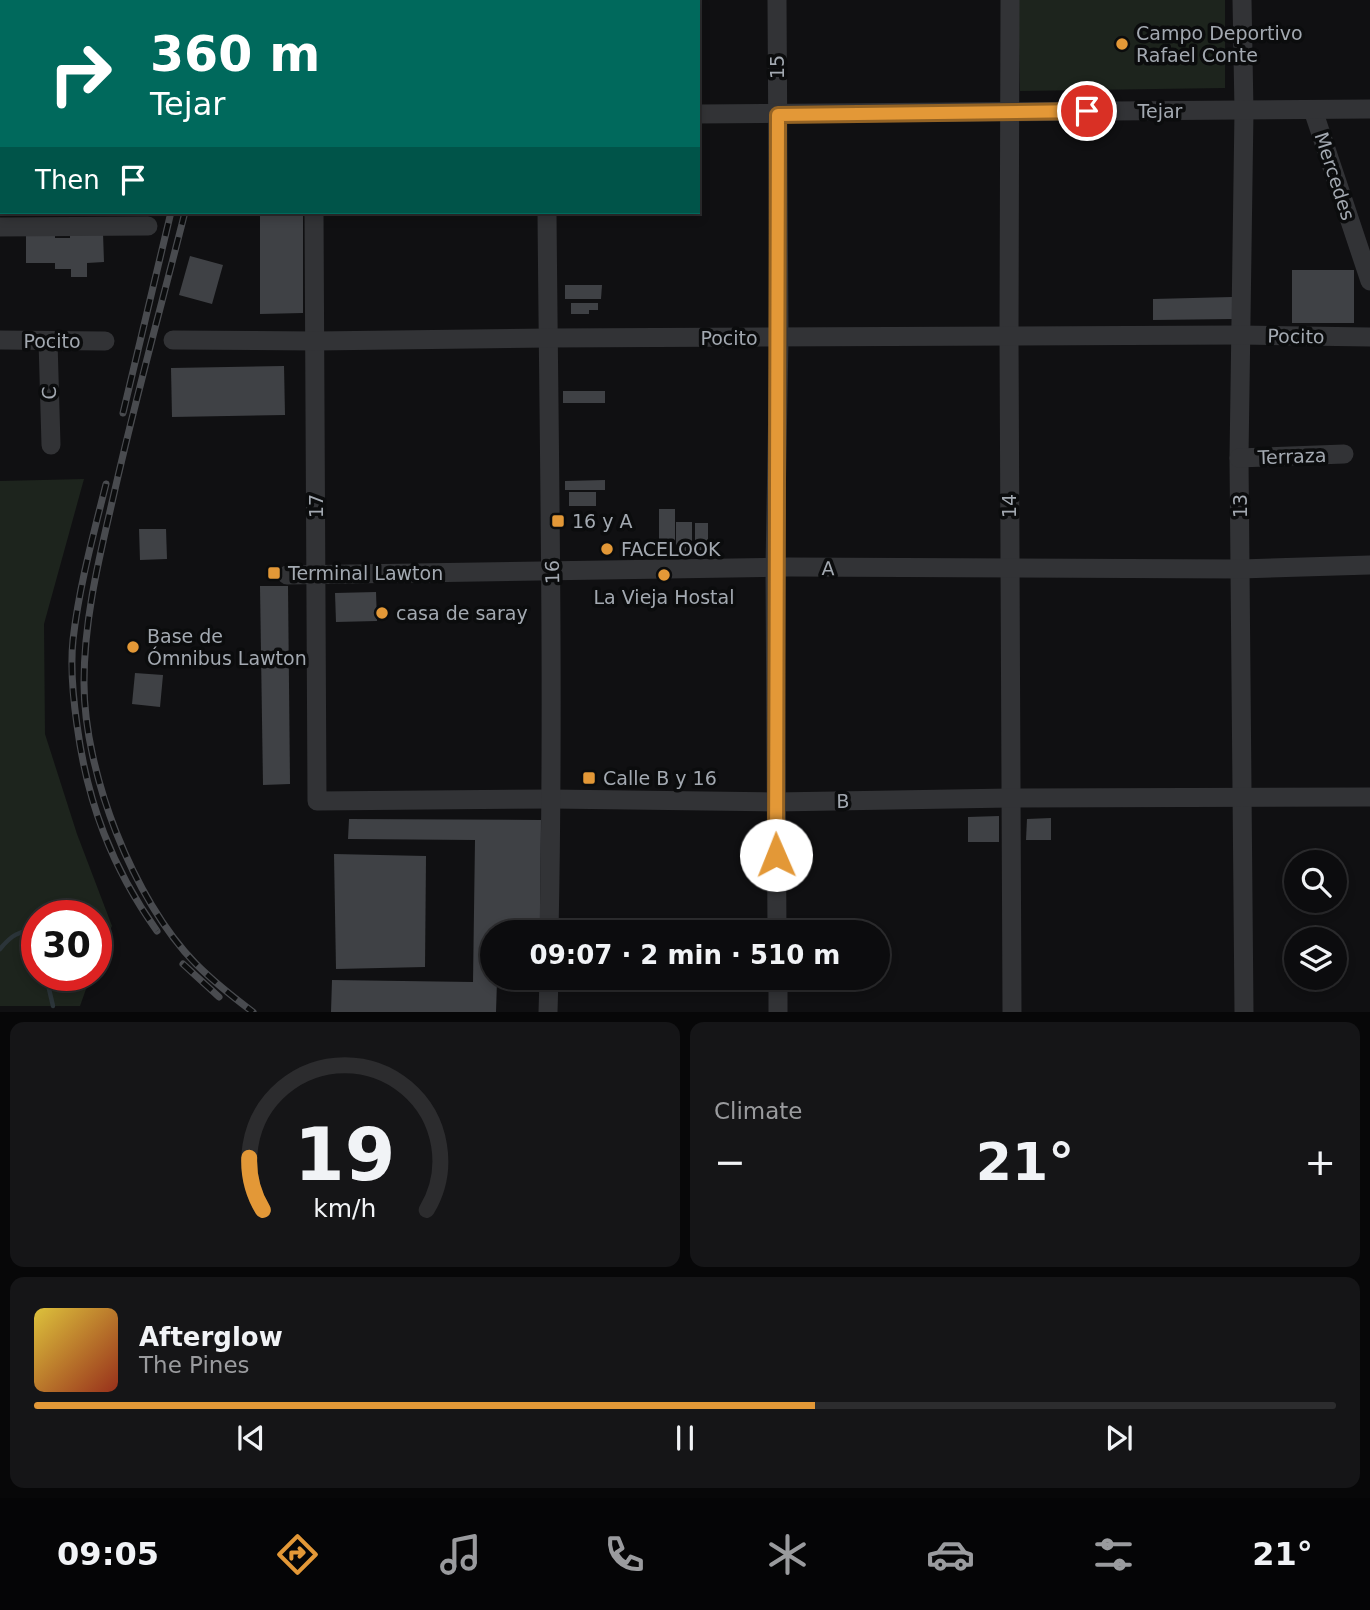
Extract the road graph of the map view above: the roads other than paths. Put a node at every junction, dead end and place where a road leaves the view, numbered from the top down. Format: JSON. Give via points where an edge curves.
{"nodes":[{"id":1,"x":777,"y":0,"type":"edge"},
{"id":2,"x":1010,"y":0,"type":"edge"},
{"id":3,"x":1242,"y":0,"type":"edge"},
{"id":4,"x":1313,"y":110,"type":"junction"},
{"id":5,"x":1370,"y":110,"type":"edge"},
{"id":6,"x":1009,"y":111,"type":"junction"},
{"id":7,"x":1244,"y":111,"type":"junction"},
{"id":8,"x":700,"y":114,"type":"edge"},
{"id":9,"x":778,"y":115,"type":"junction"},
{"id":10,"x":314,"y":214,"type":"edge"},
{"id":11,"x":547,"y":214,"type":"edge"},
{"id":12,"x":148,"y":226,"type":"dead end"},
{"id":13,"x":0,"y":228,"type":"edge"},
{"id":14,"x":1370,"y":281,"type":"edge"},
{"id":15,"x":1241,"y":335,"type":"junction"},
{"id":16,"x":1009,"y":336,"type":"junction"},
{"id":17,"x":1370,"y":337,"type":"edge"},
{"id":18,"x":548,"y":338,"type":"junction"},
{"id":19,"x":779,"y":338,"type":"junction"},
{"id":20,"x":0,"y":340,"type":"edge"},
{"id":21,"x":173,"y":340,"type":"dead end"},
{"id":22,"x":48,"y":341,"type":"junction"},
{"id":23,"x":105,"y":341,"type":"dead end"},
{"id":24,"x":316,"y":341,"type":"junction"},
{"id":25,"x":51,"y":445,"type":"dead end"},
{"id":26,"x":1344,"y":454,"type":"dead end"},
{"id":27,"x":1239,"y":458,"type":"junction"},
{"id":28,"x":1370,"y":565,"type":"edge"},
{"id":29,"x":775,"y":568,"type":"junction"},
{"id":30,"x":1010,"y":569,"type":"junction"},
{"id":31,"x":1240,"y":569,"type":"junction"},
{"id":32,"x":552,"y":571,"type":"junction"},
{"id":33,"x":287,"y":575,"type":"dead end"},
{"id":34,"x":316,"y":575,"type":"junction"},
{"id":35,"x":1370,"y":797,"type":"edge"},
{"id":36,"x":1010,"y":798,"type":"junction"},
{"id":37,"x":1241,"y":798,"type":"junction"},
{"id":38,"x":552,"y":799,"type":"junction"},
{"id":39,"x":317,"y":801,"type":"joint"},
{"id":40,"x":776,"y":802,"type":"junction"},
{"id":41,"x":550,"y":920,"type":"edge"},
{"id":42,"x":777,"y":920,"type":"edge"},
{"id":43,"x":549,"y":990,"type":"edge"},
{"id":44,"x":778,"y":990,"type":"edge"},
{"id":45,"x":548,"y":1012,"type":"edge"},
{"id":46,"x":778,"y":1012,"type":"edge"},
{"id":47,"x":1012,"y":1012,"type":"edge"},
{"id":48,"x":1244,"y":1012,"type":"edge"}],
"edges":[{"from":1,"to":9,"type":"street","name":"15"},
{"from":2,"to":6,"type":"street","name":"14"},
{"from":3,"to":7,"type":"street","name":"13"},
{"from":4,"to":5,"type":"street","name":"Tejar"},
{"from":4,"to":7,"type":"street","name":"Tejar"},
{"from":4,"to":14,"type":"street","name":"Mercedes"},
{"from":6,"to":7,"type":"street","name":"Tejar"},
{"from":6,"to":9,"type":"street","name":"Tejar"},
{"from":6,"to":16,"type":"street","name":"14"},
{"from":7,"to":15,"type":"street","name":"13"},
{"from":8,"to":9,"type":"street","name":"Tejar"},
{"from":9,"to":19,"type":"street","name":"15"},
{"from":10,"to":24,"type":"street","name":"17"},
{"from":11,"to":18,"type":"street","name":"16"},
{"from":12,"to":13,"type":"street"},
{"from":15,"to":16,"type":"street","name":"Pocito"},
{"from":15,"to":17,"type":"street","name":"Pocito"},
{"from":15,"to":27,"type":"street","name":"13"},
{"from":16,"to":19,"type":"street","name":"Pocito"},
{"from":16,"to":30,"type":"street","name":"14"},
{"from":18,"to":19,"type":"street","name":"Pocito"},
{"from":18,"to":24,"type":"street","name":"Pocito"},
{"from":18,"to":32,"type":"street","name":"16"},
{"from":19,"to":29,"type":"street","name":"15"},
{"from":20,"to":22,"type":"street","name":"Pocito"},
{"from":21,"to":24,"type":"street","name":"Pocito"},
{"from":22,"to":23,"type":"street","name":"Pocito"},
{"from":22,"to":25,"type":"street","name":"C"},
{"from":24,"to":34,"type":"street","name":"17"},
{"from":26,"to":27,"type":"street","name":"Terraza"},
{"from":27,"to":31,"type":"street","name":"13"},
{"from":28,"to":31,"type":"street","name":"A"},
{"from":29,"to":30,"type":"street","name":"A"},
{"from":29,"to":32,"type":"street","name":"A"},
{"from":29,"to":40,"type":"street","name":"15"},
{"from":30,"to":31,"type":"street","name":"A"},
{"from":30,"to":36,"type":"street","name":"14"},
{"from":31,"to":37,"type":"street","name":"13"},
{"from":32,"to":34,"type":"street","name":"A"},
{"from":32,"to":38,"type":"street","name":"16"},
{"from":33,"to":34,"type":"street","name":"A"},
{"from":34,"to":39,"type":"street","name":"17"},
{"from":35,"to":37,"type":"street","name":"B"},
{"from":36,"to":37,"type":"street","name":"B"},
{"from":36,"to":40,"type":"street","name":"B"},
{"from":36,"to":47,"type":"street","name":"14"},
{"from":37,"to":48,"type":"street","name":"13"},
{"from":38,"to":39,"type":"street","name":"B"},
{"from":38,"to":40,"type":"street","name":"B"},
{"from":38,"to":41,"type":"street","name":"16"},
{"from":40,"to":42,"type":"street","name":"15"},
{"from":43,"to":45,"type":"street"},
{"from":44,"to":46,"type":"street"}]}
